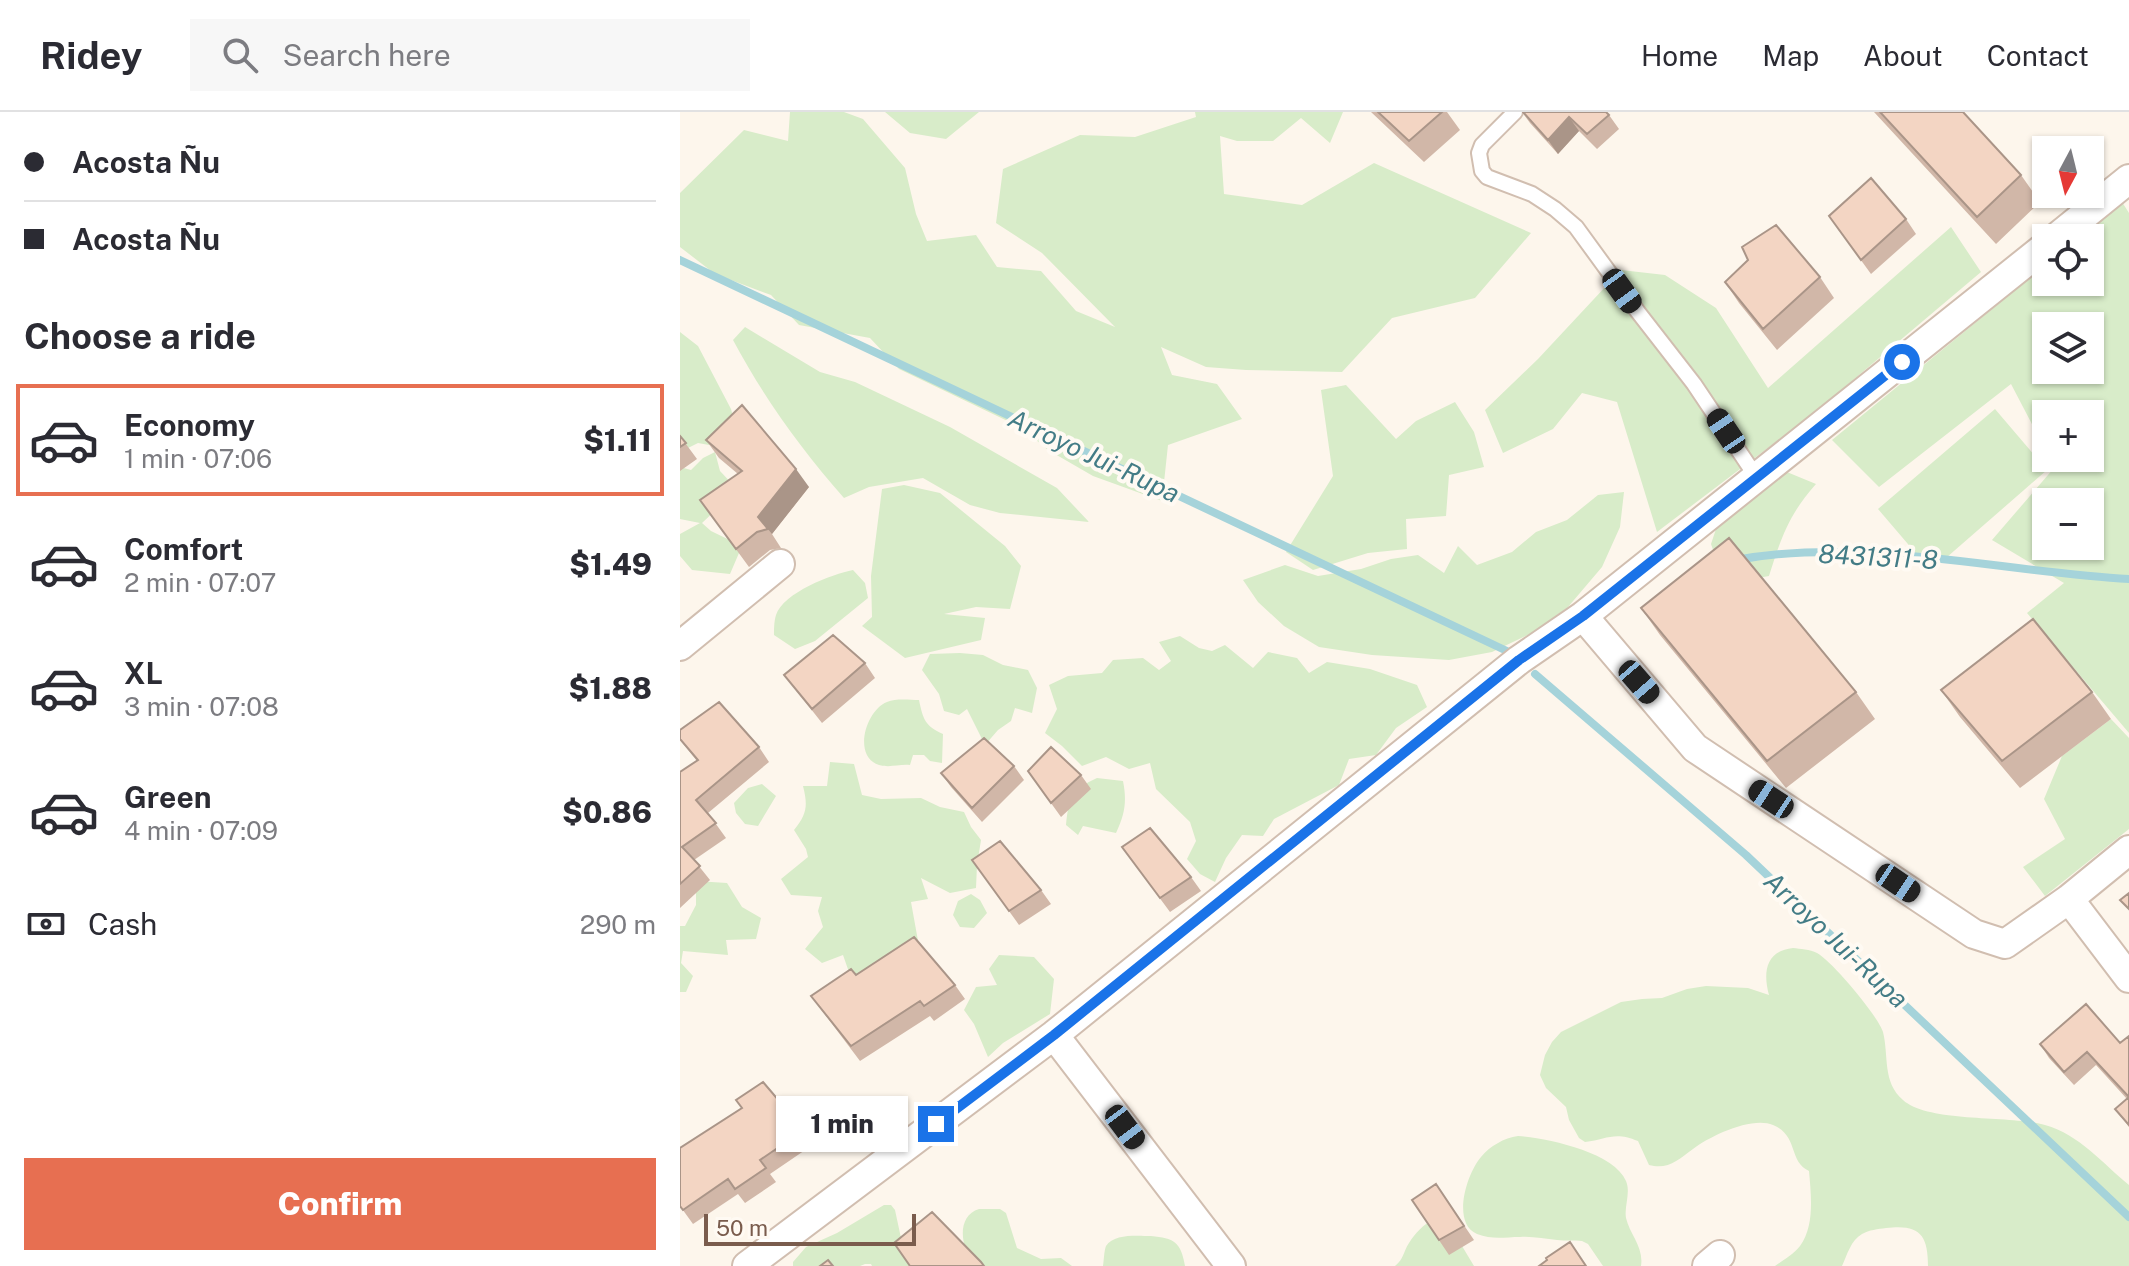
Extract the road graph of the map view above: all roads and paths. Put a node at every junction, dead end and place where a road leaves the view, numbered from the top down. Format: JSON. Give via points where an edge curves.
{"nodes":[{"id":1,"x":1515,"y":112,"type":"edge"},
{"id":2,"x":2128,"y":183,"type":"edge"},
{"id":3,"x":2074,"y":224,"type":"edge"},
{"id":4,"x":2032,"y":257,"type":"edge"},
{"id":5,"x":1757,"y":478,"type":"junction"},
{"id":6,"x":780,"y":564,"type":"dead end"},
{"id":7,"x":1583,"y":616,"type":"junction"},
{"id":8,"x":680,"y":646,"type":"edge"},
{"id":9,"x":2129,"y":850,"type":"edge"},
{"id":10,"x":2069,"y":899,"type":"junction"},
{"id":11,"x":2129,"y":978,"type":"edge"},
{"id":12,"x":1054,"y":1035,"type":"junction"},
{"id":13,"x":747,"y":1266,"type":"edge"},
{"id":14,"x":1231,"y":1266,"type":"edge"}],
"edges":[{"from":1,"to":5,"type":"lane","via":[[1482,145],[1482,171],[1532,194],[1576,227]]},
{"from":2,"to":3,"type":"street"},
{"from":4,"to":5,"type":"street"},
{"from":5,"to":7,"type":"street"},
{"from":6,"to":8,"type":"street"},
{"from":7,"to":10,"type":"street","via":[[1695,748],[1974,934],[2005,944]]},
{"from":7,"to":12,"type":"street","via":[[1519,660]]},
{"from":9,"to":10,"type":"street"},
{"from":10,"to":11,"type":"street"},
{"from":12,"to":13,"type":"street"},
{"from":12,"to":14,"type":"street"}]}
